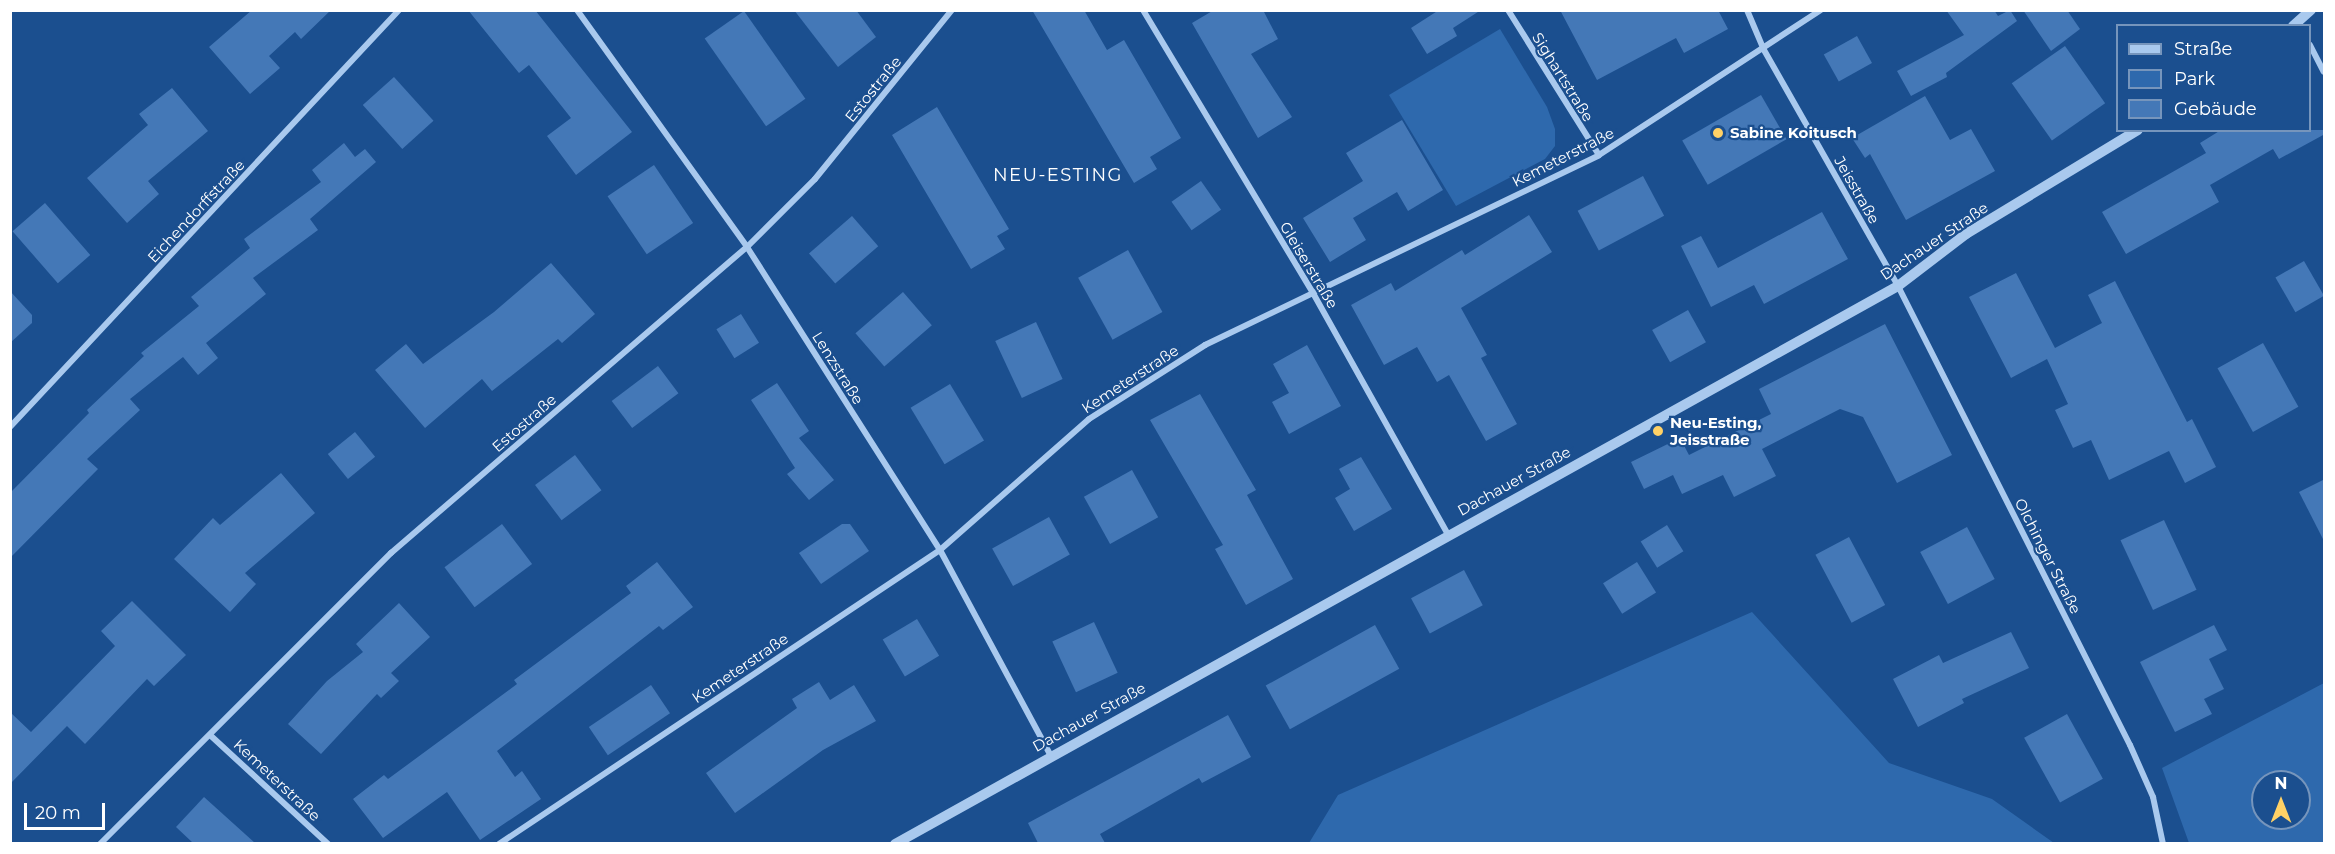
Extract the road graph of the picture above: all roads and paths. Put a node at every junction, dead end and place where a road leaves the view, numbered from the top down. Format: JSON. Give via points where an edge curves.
{"nodes":[{"id":1,"x":399,"y":10,"type":"edge"},
{"id":2,"x":577,"y":10,"type":"edge"},
{"id":3,"x":952,"y":10,"type":"edge"},
{"id":4,"x":1143,"y":10,"type":"edge"},
{"id":5,"x":1508,"y":10,"type":"edge"},
{"id":6,"x":1747,"y":10,"type":"edge"},
{"id":7,"x":1821,"y":10,"type":"edge"},
{"id":8,"x":2311,"y":10,"type":"edge"},
{"id":9,"x":2297,"y":24,"type":"edge"},
{"id":10,"x":2311,"y":47,"type":"edge"},
{"id":11,"x":1764,"y":50,"type":"junction"},
{"id":12,"x":2325,"y":72,"type":"edge"},
{"id":13,"x":2135,"y":132,"type":"edge"},
{"id":14,"x":1599,"y":155,"type":"junction"},
{"id":15,"x":747,"y":247,"type":"junction"},
{"id":16,"x":1898,"y":286,"type":"junction"},
{"id":17,"x":1313,"y":293,"type":"junction"},
{"id":18,"x":10,"y":427,"type":"edge"},
{"id":19,"x":1448,"y":535,"type":"junction"},
{"id":20,"x":940,"y":550,"type":"junction"},
{"id":21,"x":210,"y":735,"type":"junction"},
{"id":22,"x":1051,"y":756,"type":"junction"},
{"id":23,"x":100,"y":843,"type":"edge"},
{"id":24,"x":328,"y":843,"type":"edge"},
{"id":25,"x":500,"y":843,"type":"edge"},
{"id":26,"x":895,"y":843,"type":"edge"},
{"id":27,"x":2163,"y":843,"type":"edge"}],
"edges":[{"from":1,"to":18,"type":"street","name":"Eichendorffstraße"},
{"from":2,"to":15,"type":"street","name":"Lenzstraße"},
{"from":3,"to":15,"type":"street","name":"Estostraße","via":[[815,179]]},
{"from":4,"to":17,"type":"street","name":"Gleiserstraße"},
{"from":5,"to":14,"type":"street","name":"Sighartstraße"},
{"from":6,"to":11,"type":"street","name":"Jeisstraße"},
{"from":7,"to":11,"type":"street","name":"Kemeterstraße"},
{"from":8,"to":9,"type":"street"},
{"from":10,"to":12,"type":"street"},
{"from":11,"to":14,"type":"street","name":"Kemeterstraße"},
{"from":11,"to":16,"type":"street","name":"Jeisstraße"},
{"from":13,"to":16,"type":"street","name":"Dachauer Straße","via":[[1966,234]]},
{"from":14,"to":17,"type":"street","name":"Kemeterstraße"},
{"from":15,"to":20,"type":"street","name":"Lenzstraße"},
{"from":15,"to":21,"type":"street","name":"Estostraße","via":[[391,553]]},
{"from":16,"to":19,"type":"street","name":"Dachauer Straße"},
{"from":16,"to":27,"type":"street","name":"Olchinger Straße","via":[[2130,745],[2152,797]]},
{"from":17,"to":19,"type":"street","name":"Gleiserstraße"},
{"from":17,"to":20,"type":"street","name":"Kemeterstraße","via":[[1205,345],[1089,419]]},
{"from":19,"to":22,"type":"street","name":"Dachauer Straße"},
{"from":20,"to":22,"type":"street","name":"Lenzstraße"},
{"from":20,"to":25,"type":"street","name":"Kemeterstraße"},
{"from":21,"to":23,"type":"street","name":"Estostraße"},
{"from":21,"to":24,"type":"street","name":"Kemeterstraße"},
{"from":22,"to":26,"type":"street","name":"Dachauer Straße"}]}
